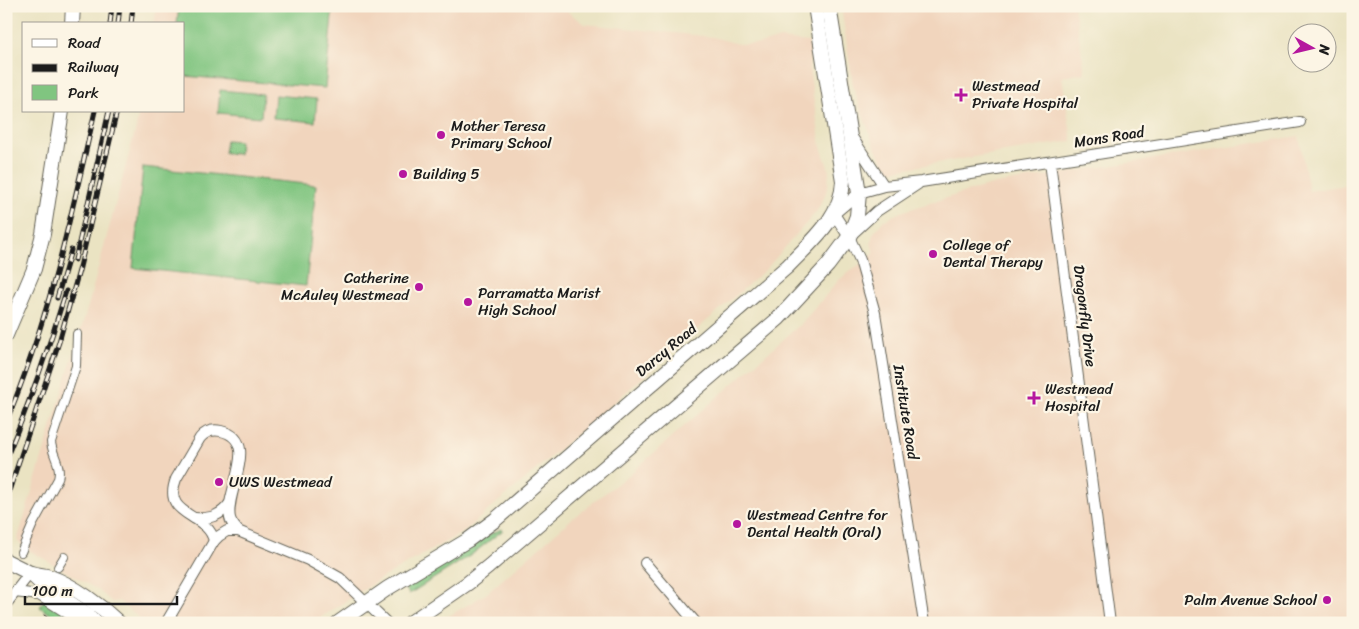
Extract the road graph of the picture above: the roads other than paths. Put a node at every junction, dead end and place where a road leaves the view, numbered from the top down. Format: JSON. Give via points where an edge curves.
{"nodes":[{"id":1,"x":73,"y":6,"type":"edge"},
{"id":2,"x":815,"y":6,"type":"edge"},
{"id":3,"x":829,"y":6,"type":"edge"},
{"id":4,"x":72,"y":22,"type":"edge"},
{"id":5,"x":832,"y":26,"type":"junction"},
{"id":6,"x":827,"y":85,"type":"junction"},
{"id":7,"x":62,"y":112,"type":"edge"},
{"id":8,"x":1300,"y":122,"type":"dead end"},
{"id":9,"x":850,"y":134,"type":"junction"},
{"id":10,"x":1050,"y":162,"type":"junction"},
{"id":11,"x":921,"y":182,"type":"junction"},
{"id":12,"x":884,"y":186,"type":"junction"},
{"id":13,"x":859,"y":193,"type":"junction"},
{"id":14,"x":834,"y":214,"type":"junction"},
{"id":15,"x":849,"y":237,"type":"junction"},
{"id":16,"x":77,"y":334,"type":"dead end"},
{"id":17,"x":6,"y":336,"type":"edge"},
{"id":18,"x":230,"y":503,"type":"junction"},
{"id":19,"x":193,"y":517,"type":"junction"},
{"id":20,"x":238,"y":531,"type":"junction"},
{"id":21,"x":214,"y":541,"type":"junction"},
{"id":22,"x":20,"y":552,"type":"dead end"},
{"id":23,"x":64,"y":557,"type":"dead end"},
{"id":24,"x":6,"y":561,"type":"edge"},
{"id":25,"x":645,"y":563,"type":"dead end"},
{"id":26,"x":58,"y":567,"type":"dead end"},
{"id":27,"x":30,"y":573,"type":"junction"},
{"id":28,"x":15,"y":592,"type":"junction"},
{"id":29,"x":366,"y":603,"type":"junction"},
{"id":30,"x":6,"y":604,"type":"edge"},
{"id":31,"x":83,"y":623,"type":"edge"},
{"id":32,"x":96,"y":623,"type":"edge"},
{"id":33,"x":119,"y":623,"type":"edge"},
{"id":34,"x":166,"y":623,"type":"edge"},
{"id":35,"x":338,"y":623,"type":"edge"},
{"id":36,"x":387,"y":623,"type":"edge"},
{"id":37,"x":410,"y":623,"type":"edge"},
{"id":38,"x":696,"y":623,"type":"edge"},
{"id":39,"x":924,"y":623,"type":"edge"},
{"id":40,"x":1110,"y":623,"type":"edge"}],
"edges":[{"from":1,"to":4,"type":"street"},
{"from":2,"to":6,"type":"street","name":"Darcy Road"},
{"from":3,"to":5,"type":"street"},
{"from":5,"to":6,"type":"street","via":[[833,69]]},
{"from":5,"to":9,"type":"street"},
{"from":6,"to":14,"type":"street","name":"Darcy Road","via":[[843,181],[841,198]]},
{"from":7,"to":17,"type":"street","via":[[43,234],[34,269]]},
{"from":8,"to":10,"type":"street","name":"Mons Road"},
{"from":9,"to":12,"type":"street"},
{"from":9,"to":13,"type":"street"},
{"from":10,"to":11,"type":"street","name":"Mons Road"},
{"from":10,"to":40,"type":"street","name":"Dragonfly Drive"},
{"from":11,"to":12,"type":"street","name":"Mons Road"},
{"from":11,"to":15,"type":"street","name":"Mons Road","via":[[877,211]]},
{"from":12,"to":13,"type":"street","name":"Mons Road"},
{"from":13,"to":14,"type":"street","name":"Mons Road"},
{"from":13,"to":15,"type":"street","via":[[857,216]]},
{"from":14,"to":15,"type":"street","name":"Institute Road"},
{"from":14,"to":29,"type":"street","name":"Darcy Road","via":[[788,266],[495,520]]},
{"from":15,"to":37,"type":"street","via":[[806,290],[747,347],[488,567]]},
{"from":15,"to":39,"type":"street","name":"Institute Road","via":[[875,313]]},
{"from":16,"to":22,"type":"street","via":[[76,366],[51,442],[60,471],[58,479]]},
{"from":18,"to":19,"type":"street","via":[[214,517]]},
{"from":18,"to":19,"type":"street","via":[[241,449],[228,433],[210,431],[200,438],[173,486],[174,502]]},
{"from":18,"to":20,"type":"street","via":[[231,522]]},
{"from":19,"to":21,"type":"street","via":[[209,529]]},
{"from":20,"to":21,"type":"street","via":[[227,531]]},
{"from":20,"to":29,"type":"street","via":[[325,568]]},
{"from":21,"to":34,"type":"street"},
{"from":23,"to":26,"type":"street"},
{"from":24,"to":27,"type":"street"},
{"from":25,"to":38,"type":"street"},
{"from":27,"to":28,"type":"street"},
{"from":27,"to":32,"type":"street"},
{"from":27,"to":33,"type":"street","via":[[50,577],[76,591]]},
{"from":28,"to":30,"type":"street"},
{"from":28,"to":31,"type":"street","via":[[39,595]]},
{"from":29,"to":35,"type":"street","name":"Darcy Road"},
{"from":29,"to":36,"type":"street"}]}
